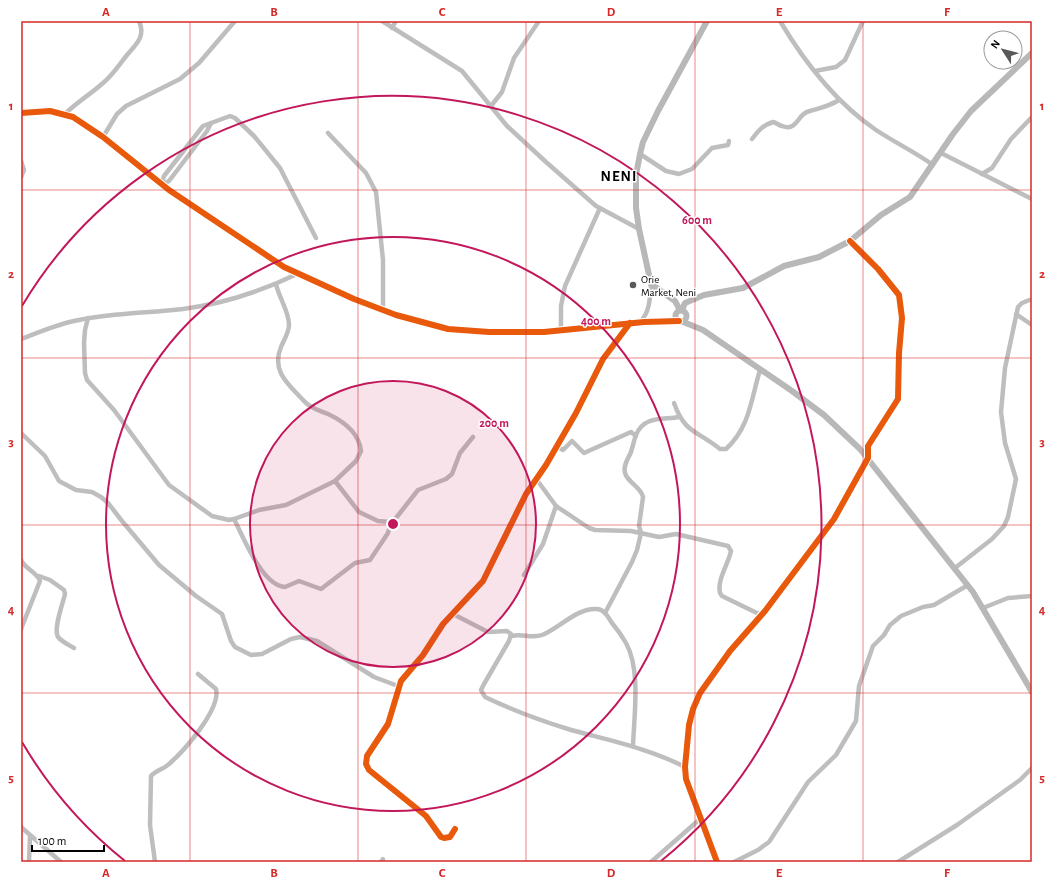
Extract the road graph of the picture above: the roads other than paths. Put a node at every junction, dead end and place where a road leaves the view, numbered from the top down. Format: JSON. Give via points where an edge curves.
{"nodes":[{"id":1,"x":139,"y":21,"type":"edge"},
{"id":2,"x":235,"y":21,"type":"edge"},
{"id":3,"x":382,"y":21,"type":"edge"},
{"id":4,"x":396,"y":21,"type":"edge"},
{"id":5,"x":539,"y":21,"type":"edge"},
{"id":6,"x":707,"y":21,"type":"edge"},
{"id":7,"x":780,"y":21,"type":"edge"},
{"id":8,"x":863,"y":21,"type":"edge"},
{"id":9,"x":392,"y":28,"type":"junction"},
{"id":10,"x":1032,"y":53,"type":"edge"},
{"id":11,"x":815,"y":71,"type":"junction"},
{"id":12,"x":839,"y":100,"type":"junction"},
{"id":13,"x":491,"y":106,"type":"junction"},
{"id":14,"x":21,"y":113,"type":"edge"},
{"id":15,"x":65,"y":114,"type":"junction"},
{"id":16,"x":1032,"y":117,"type":"edge"},
{"id":17,"x":328,"y":133,"type":"dead end"},
{"id":18,"x":103,"y":137,"type":"junction"},
{"id":19,"x":752,"y":139,"type":"dead end"},
{"id":20,"x":729,"y":141,"type":"dead end"},
{"id":21,"x":941,"y":153,"type":"junction"},
{"id":22,"x":640,"y":154,"type":"junction"},
{"id":23,"x":21,"y":161,"type":"edge"},
{"id":24,"x":933,"y":165,"type":"junction"},
{"id":25,"x":992,"y":168,"type":"junction"},
{"id":26,"x":982,"y":174,"type":"junction"},
{"id":27,"x":21,"y":177,"type":"edge"},
{"id":28,"x":994,"y":180,"type":"junction"},
{"id":29,"x":161,"y":185,"type":"junction"},
{"id":30,"x":1032,"y":199,"type":"edge"},
{"id":31,"x":600,"y":208,"type":"junction"},
{"id":32,"x":639,"y":229,"type":"junction"},
{"id":33,"x":316,"y":238,"type":"dead end"},
{"id":34,"x":850,"y":241,"type":"junction"},
{"id":35,"x":296,"y":274,"type":"junction"},
{"id":36,"x":276,"y":284,"type":"junction"},
{"id":37,"x":651,"y":284,"type":"junction"},
{"id":38,"x":1032,"y":299,"type":"edge"},
{"id":39,"x":383,"y":310,"type":"junction"},
{"id":40,"x":681,"y":312,"type":"junction"},
{"id":41,"x":1016,"y":314,"type":"junction"},
{"id":42,"x":88,"y":318,"type":"junction"},
{"id":43,"x":665,"y":320,"type":"junction"},
{"id":44,"x":680,"y":321,"type":"junction"},
{"id":45,"x":640,"y":322,"type":"junction"},
{"id":46,"x":630,"y":323,"type":"junction"},
{"id":47,"x":1032,"y":325,"type":"edge"},
{"id":48,"x":703,"y":330,"type":"junction"},
{"id":49,"x":561,"y":331,"type":"junction"},
{"id":50,"x":21,"y":339,"type":"edge"},
{"id":51,"x":760,"y":370,"type":"junction"},
{"id":52,"x":674,"y":403,"type":"dead end"},
{"id":53,"x":679,"y":417,"type":"junction"},
{"id":54,"x":21,"y":434,"type":"edge"},
{"id":55,"x":636,"y":436,"type":"junction"},
{"id":56,"x":473,"y":437,"type":"dead end"},
{"id":57,"x":556,"y":446,"type":"junction"},
{"id":58,"x":868,"y":458,"type":"junction"},
{"id":59,"x":537,"y":480,"type":"junction"},
{"id":60,"x":335,"y":481,"type":"junction"},
{"id":61,"x":556,"y":506,"type":"junction"},
{"id":62,"x":234,"y":519,"type":"junction"},
{"id":63,"x":391,"y":522,"type":"junction"},
{"id":64,"x":641,"y":533,"type":"junction"},
{"id":65,"x":21,"y":560,"type":"edge"},
{"id":66,"x":955,"y":568,"type":"junction"},
{"id":67,"x":524,"y":575,"type":"dead end"},
{"id":68,"x":39,"y":576,"type":"junction"},
{"id":69,"x":968,"y":585,"type":"junction"},
{"id":70,"x":1032,"y":596,"type":"edge"},
{"id":71,"x":983,"y":608,"type":"junction"},
{"id":72,"x":605,"y":613,"type":"junction"},
{"id":73,"x":453,"y":614,"type":"junction"},
{"id":74,"x":761,"y":615,"type":"junction"},
{"id":75,"x":21,"y":629,"type":"edge"},
{"id":76,"x":512,"y":636,"type":"junction"},
{"id":77,"x":74,"y":648,"type":"dead end"},
{"id":78,"x":198,"y":674,"type":"dead end"},
{"id":79,"x":398,"y":686,"type":"junction"},
{"id":80,"x":1032,"y":692,"type":"edge"},
{"id":81,"x":633,"y":746,"type":"junction"},
{"id":82,"x":684,"y":767,"type":"junction"},
{"id":83,"x":1032,"y":768,"type":"edge"},
{"id":84,"x":700,"y":819,"type":"junction"},
{"id":85,"x":21,"y":827,"type":"edge"},
{"id":86,"x":455,"y":829,"type":"dead end"},
{"id":87,"x":30,"y":836,"type":"junction"},
{"id":88,"x":29,"y":862,"type":"edge"},
{"id":89,"x":61,"y":862,"type":"edge"},
{"id":90,"x":155,"y":862,"type":"edge"},
{"id":91,"x":651,"y":862,"type":"edge"},
{"id":92,"x":717,"y":862,"type":"edge"},
{"id":93,"x":734,"y":862,"type":"edge"},
{"id":94,"x":898,"y":862,"type":"edge"}],
"edges":[{"from":1,"to":15,"type":"street","via":[[142,36],[120,66]]},
{"from":2,"to":18,"type":"street","via":[[200,63],[180,79],[126,106],[117,114]]},
{"from":3,"to":9,"type":"street"},
{"from":4,"to":9,"type":"street"},
{"from":5,"to":13,"type":"street","via":[[514,58],[502,92]]},
{"from":6,"to":22,"type":"street","via":[[658,111]]},
{"from":7,"to":11,"type":"street","via":[[800,54]]},
{"from":8,"to":11,"type":"street","via":[[844,60],[836,67]]},
{"from":9,"to":13,"type":"street","via":[[462,71]]},
{"from":10,"to":21,"type":"street","via":[[971,111]]},
{"from":11,"to":12,"type":"street"},
{"from":12,"to":19,"type":"street","via":[[805,113],[797,124],[792,126],[782,126],[773,122],[759,129]]},
{"from":12,"to":24,"type":"street","via":[[876,130]]},
{"from":13,"to":31,"type":"street","via":[[507,126]]},
{"from":14,"to":15,"type":"street"},
{"from":15,"to":18,"type":"street","via":[[85,123]]},
{"from":16,"to":25,"type":"street","via":[[1011,139]]},
{"from":17,"to":39,"type":"street","via":[[366,173],[376,192],[383,260]]},
{"from":18,"to":29,"type":"street"},
{"from":20,"to":22,"type":"street","via":[[728,145],[712,148],[692,169],[679,174],[666,171]]},
{"from":21,"to":24,"type":"street"},
{"from":21,"to":26,"type":"street"},
{"from":22,"to":32,"type":"street","via":[[636,180]]},
{"from":23,"to":27,"type":"street","via":[[24,170]]},
{"from":24,"to":34,"type":"street","via":[[910,197],[881,215]]},
{"from":25,"to":26,"type":"street"},
{"from":25,"to":28,"type":"street"},
{"from":26,"to":28,"type":"street"},
{"from":28,"to":30,"type":"street"},
{"from":29,"to":33,"type":"street","via":[[170,181],[211,123],[230,116],[259,142],[280,168]]},
{"from":29,"to":35,"type":"street"},
{"from":31,"to":32,"type":"street"},
{"from":31,"to":49,"type":"street","via":[[565,286],[561,306]]},
{"from":32,"to":37,"type":"street"},
{"from":34,"to":40,"type":"street","via":[[819,256],[784,266],[743,288],[698,296],[685,303]]},
{"from":34,"to":58,"type":"street","via":[[896,289],[901,304],[898,399],[868,446]]},
{"from":35,"to":36,"type":"street"},
{"from":35,"to":39,"type":"street"},
{"from":36,"to":42,"type":"street","via":[[183,309]]},
{"from":36,"to":60,"type":"street","via":[[289,326],[277,356],[279,371],[308,406],[346,425],[354,433],[360,446],[361,451],[356,461]]},
{"from":37,"to":40,"type":"street","via":[[675,301]]},
{"from":37,"to":45,"type":"street","via":[[650,302]]},
{"from":38,"to":41,"type":"street","via":[[1022,303]]},
{"from":39,"to":49,"type":"street","via":[[448,329],[489,332]]},
{"from":40,"to":43,"type":"street"},
{"from":40,"to":44,"type":"street","via":[[685,320]]},
{"from":40,"to":44,"type":"street","via":[[675,317]]},
{"from":40,"to":48,"type":"street"},
{"from":41,"to":47,"type":"street"},
{"from":41,"to":66,"type":"street","via":[[1005,368],[1001,412],[1005,443],[1016,479],[1008,517],[1004,526],[992,539]]},
{"from":42,"to":50,"type":"street"},
{"from":42,"to":62,"type":"street","via":[[84,349],[87,380],[114,410],[169,485],[212,516]]},
{"from":43,"to":44,"type":"street"},
{"from":43,"to":45,"type":"street"},
{"from":44,"to":48,"type":"street"},
{"from":45,"to":46,"type":"street"},
{"from":46,"to":49,"type":"street"},
{"from":46,"to":57,"type":"street","via":[[603,359]]},
{"from":48,"to":51,"type":"street"},
{"from":51,"to":53,"type":"street","via":[[749,416],[738,436],[726,449],[690,430]]},
{"from":51,"to":58,"type":"street","via":[[824,415]]},
{"from":52,"to":53,"type":"street"},
{"from":53,"to":55,"type":"street","via":[[653,419],[644,424]]},
{"from":54,"to":79,"type":"street","via":[[45,456],[59,481],[76,490],[101,496],[159,565],[222,614],[231,642],[239,649],[252,655],[262,654],[291,639],[307,637],[374,678]]},
{"from":55,"to":57,"type":"street","via":[[631,432],[584,453],[572,442],[563,450]]},
{"from":55,"to":64,"type":"street","via":[[624,469],[626,476],[644,497],[639,526]]},
{"from":56,"to":63,"type":"street","via":[[460,453],[452,474],[418,490]]},
{"from":57,"to":59,"type":"street"},
{"from":58,"to":66,"type":"street"},
{"from":58,"to":74,"type":"street","via":[[834,519]]},
{"from":59,"to":61,"type":"street"},
{"from":59,"to":73,"type":"street","via":[[526,494],[483,581]]},
{"from":60,"to":62,"type":"street","via":[[286,505],[259,510]]},
{"from":60,"to":63,"type":"street","via":[[359,512],[378,522]]},
{"from":61,"to":64,"type":"street","via":[[595,530]]},
{"from":61,"to":67,"type":"street","via":[[543,544]]},
{"from":62,"to":63,"type":"street","via":[[255,561],[277,584],[285,587],[299,581],[321,589],[354,563],[370,560],[388,533]]},
{"from":64,"to":72,"type":"street","via":[[632,562]]},
{"from":64,"to":74,"type":"street","via":[[659,537],[676,534],[728,546],[731,551],[720,580],[720,593]]},
{"from":65,"to":68,"type":"street","via":[[29,570]]},
{"from":66,"to":69,"type":"street"},
{"from":68,"to":75,"type":"street","via":[[39,586]]},
{"from":68,"to":77,"type":"street","via":[[64,590],[57,633],[61,640]]},
{"from":69,"to":71,"type":"street"},
{"from":69,"to":93,"type":"street","via":[[934,605],[901,616],[890,625],[884,636],[873,646],[859,686],[856,721],[836,755],[808,782],[769,842]]},
{"from":70,"to":71,"type":"street","via":[[1008,598]]},
{"from":71,"to":80,"type":"street"},
{"from":72,"to":76,"type":"street","via":[[596,608],[563,622],[543,635]]},
{"from":72,"to":81,"type":"street","via":[[627,644],[633,666]]},
{"from":73,"to":76,"type":"street","via":[[488,632],[507,631]]},
{"from":73,"to":79,"type":"street"},
{"from":74,"to":82,"type":"street","via":[[700,693],[693,709]]},
{"from":76,"to":81,"type":"street","via":[[481,690],[485,697],[532,718]]},
{"from":78,"to":90,"type":"street","via":[[216,689],[217,700],[213,710],[174,760],[151,776],[150,825]]},
{"from":79,"to":86,"type":"street","via":[[388,724],[367,756],[367,767],[426,816],[441,837],[447,839]]},
{"from":81,"to":82,"type":"street"},
{"from":82,"to":84,"type":"street"},
{"from":83,"to":94,"type":"street","via":[[1020,780],[957,825]]},
{"from":84,"to":91,"type":"street"},
{"from":84,"to":92,"type":"street"},
{"from":85,"to":87,"type":"street"},
{"from":87,"to":88,"type":"street"},
{"from":87,"to":89,"type":"street"}]}
